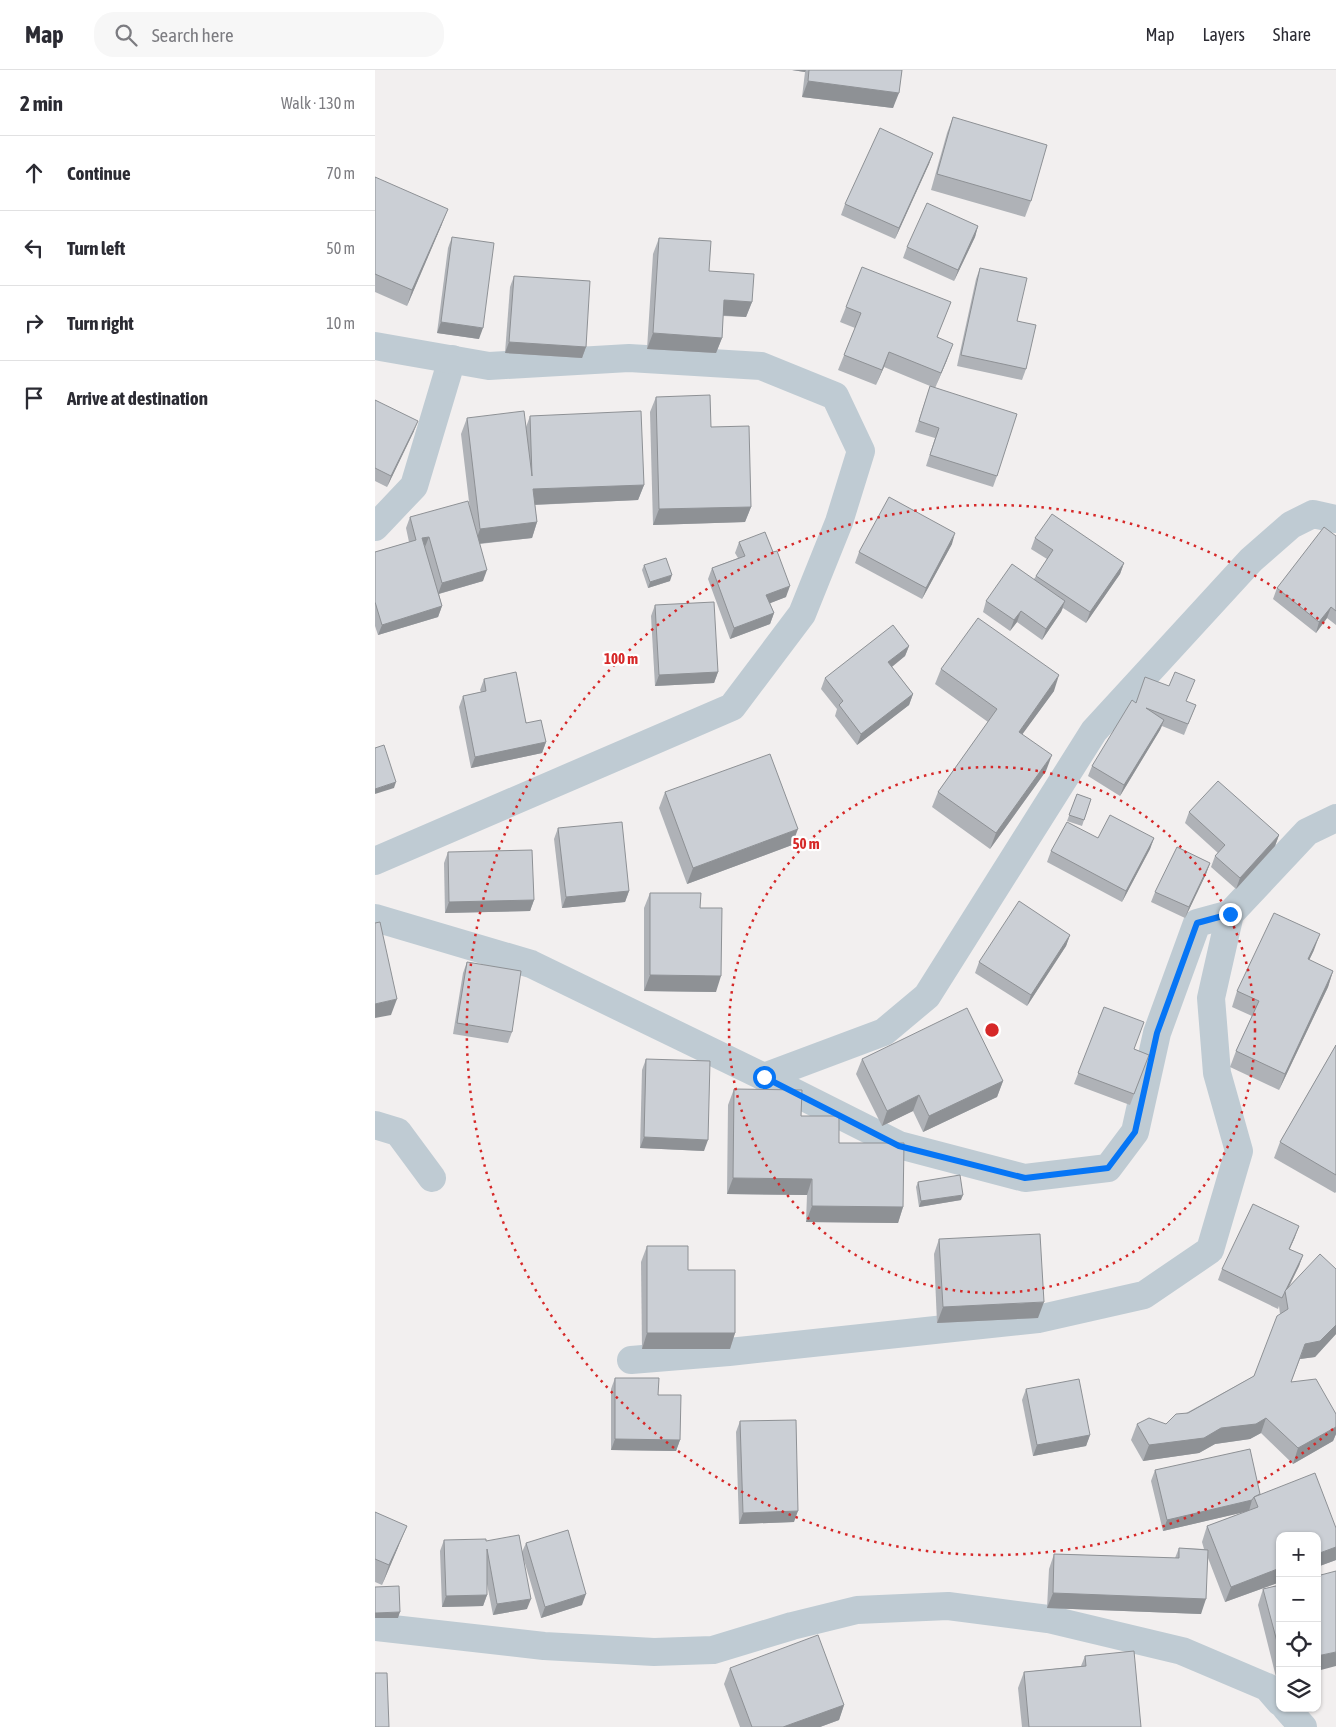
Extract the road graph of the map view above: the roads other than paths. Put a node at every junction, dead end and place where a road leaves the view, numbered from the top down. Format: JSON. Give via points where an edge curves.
{"nodes":[{"id":1,"x":375,"y":346,"type":"edge"},
{"id":2,"x":453,"y":359,"type":"junction"},
{"id":3,"x":1336,"y":519,"type":"edge"},
{"id":4,"x":375,"y":527,"type":"edge"},
{"id":5,"x":1336,"y":818,"type":"edge"},
{"id":6,"x":375,"y":861,"type":"edge"},
{"id":7,"x":1230,"y":914,"type":"junction"},
{"id":8,"x":375,"y":918,"type":"edge"},
{"id":9,"x":764,"y":1077,"type":"junction"},
{"id":10,"x":375,"y":1125,"type":"edge"},
{"id":11,"x":432,"y":1178,"type":"dead end"},
{"id":12,"x":631,"y":1360,"type":"dead end"},
{"id":13,"x":375,"y":1628,"type":"edge"},
{"id":14,"x":1276,"y":1697,"type":"edge"},
{"id":15,"x":1290,"y":1712,"type":"edge"},
{"id":16,"x":1303,"y":1727,"type":"edge"}],
"edges":[{"from":1,"to":2,"type":"street"},
{"from":2,"to":4,"type":"street","via":[[415,486]]},
{"from":2,"to":6,"type":"street","via":[[489,366],[629,358],[761,366],[835,396],[861,451],[839,522],[802,614],[731,706]]},
{"from":3,"to":9,"type":"street","via":[[1313,514],[1291,525],[1271,542],[1094,731],[927,996],[883,1032]]},
{"from":5,"to":7,"type":"street","via":[[1307,832]]},
{"from":7,"to":9,"type":"street","via":[[1197,923],[1157,1033],[1135,1132],[1108,1168],[1025,1178],[899,1146]]},
{"from":7,"to":12,"type":"street","via":[[1211,998],[1217,1073],[1239,1151],[1209,1250],[1144,1295],[1038,1319]]},
{"from":8,"to":9,"type":"street","via":[[531,964]]},
{"from":10,"to":11,"type":"street","via":[[398,1132]]},
{"from":13,"to":14,"type":"street","via":[[544,1646],[654,1652],[713,1650],[857,1610],[948,1606],[1048,1619],[1182,1651],[1267,1687]]},
{"from":15,"to":16,"type":"street"}]}
